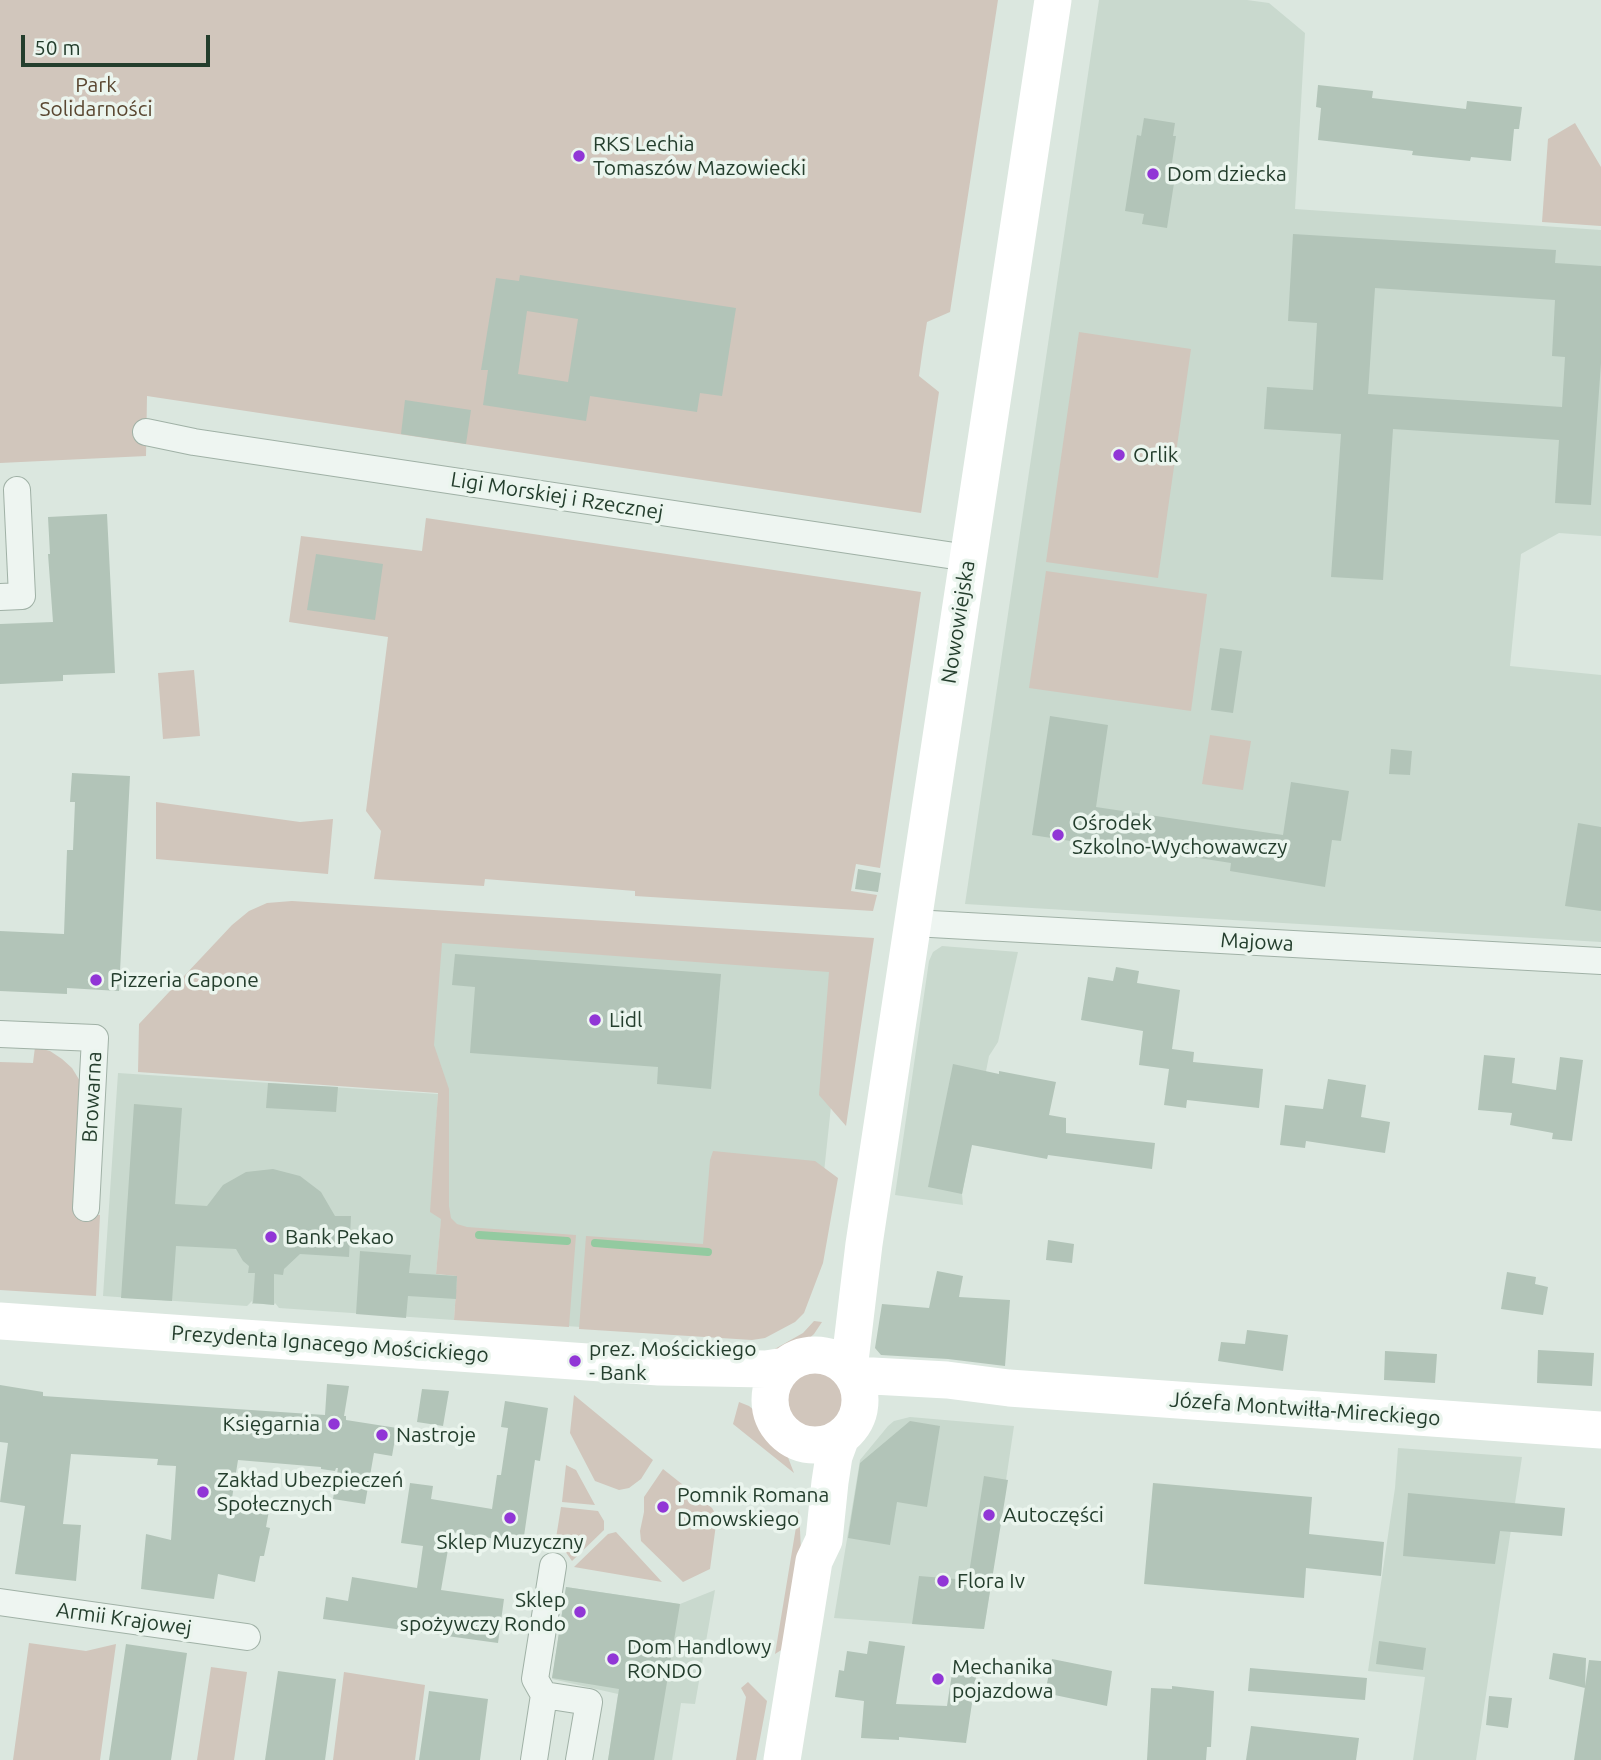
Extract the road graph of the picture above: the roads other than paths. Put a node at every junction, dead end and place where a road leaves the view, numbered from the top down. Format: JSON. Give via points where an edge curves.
{"nodes":[{"id":1,"x":1053,"y":0,"type":"edge"},
{"id":2,"x":146,"y":432,"type":"dead end"},
{"id":3,"x":17,"y":490,"type":"dead end"},
{"id":4,"x":968,"y":558,"type":"junction"},
{"id":5,"x":0,"y":597,"type":"edge"},
{"id":6,"x":913,"y":923,"type":"junction"},
{"id":7,"x":1601,"y":961,"type":"edge"},
{"id":8,"x":0,"y":1034,"type":"edge"},
{"id":9,"x":86,"y":1208,"type":"dead end"},
{"id":10,"x":863,"y":1244,"type":"junction"},
{"id":11,"x":0,"y":1321,"type":"edge"},
{"id":12,"x":796,"y":1361,"type":"junction"},
{"id":13,"x":659,"y":1367,"type":"junction"},
{"id":14,"x":852,"y":1372,"type":"junction"},
{"id":15,"x":1009,"y":1388,"type":"junction"},
{"id":16,"x":781,"y":1426,"type":"junction"},
{"id":17,"x":849,"y":1427,"type":"junction"},
{"id":18,"x":1601,"y":1430,"type":"edge"},
{"id":19,"x":814,"y":1561,"type":"junction"},
{"id":20,"x":553,"y":1566,"type":"dead end"},
{"id":21,"x":0,"y":1602,"type":"edge"},
{"id":22,"x":247,"y":1637,"type":"dead end"},
{"id":23,"x":544,"y":1695,"type":"junction"},
{"id":24,"x":785,"y":1754,"type":"edge"},
{"id":25,"x":534,"y":1760,"type":"edge"},
{"id":26,"x":579,"y":1760,"type":"edge"}],
"edges":[{"from":1,"to":4,"type":"main road","name":"Nowowiejska"},
{"from":2,"to":4,"type":"street","name":"Ligi Morskiej i Rzecznej"},
{"from":3,"to":5,"type":"street","via":[[22,596]]},
{"from":4,"to":6,"type":"main road","name":"Nowowiejska"},
{"from":6,"to":7,"type":"street","name":"Majowa"},
{"from":6,"to":10,"type":"main road","name":"Nowowiejska"},
{"from":8,"to":9,"type":"street","name":"Browarna","via":[[95,1038]]},
{"from":10,"to":12,"type":"main road","name":"Nowowiejska","via":[[824,1330]]},
{"from":10,"to":14,"type":"main road","name":"Nowowiejska"},
{"from":11,"to":13,"type":"main road","name":"Prezydenta Ignacego Mościckiego"},
{"from":12,"to":13,"type":"main road","name":"Prezydenta Ignacego Mościckiego","via":[[766,1368]]},
{"from":12,"to":14,"type":"main road","via":[[821,1355]]},
{"from":12,"to":16,"type":"main road","via":[[771,1387]]},
{"from":13,"to":16,"type":"main road","name":"Prezydenta Ignacego Mościckiego","via":[[758,1403]]},
{"from":14,"to":15,"type":"main road","name":"Józefa Montwiłła-Mireckiego"},
{"from":14,"to":17,"type":"main road","via":[[861,1398]]},
{"from":15,"to":17,"type":"main road","name":"Józefa Montwiłła-Mireckiego","via":[[899,1401]]},
{"from":15,"to":18,"type":"main road","name":"Józefa Montwiłła-Mireckiego"},
{"from":16,"to":17,"type":"main road","via":[[809,1445],[822,1445]]},
{"from":16,"to":19,"type":"main road","via":[[800,1457]]},
{"from":17,"to":19,"type":"main road","via":[[832,1469],[824,1540]]},
{"from":19,"to":24,"type":"main road"},
{"from":20,"to":23,"type":"street","via":[[535,1679]]},
{"from":21,"to":22,"type":"street","name":"Armii Krajowej"},
{"from":23,"to":25,"type":"street"},
{"from":23,"to":26,"type":"street","via":[[589,1702]]}]}
